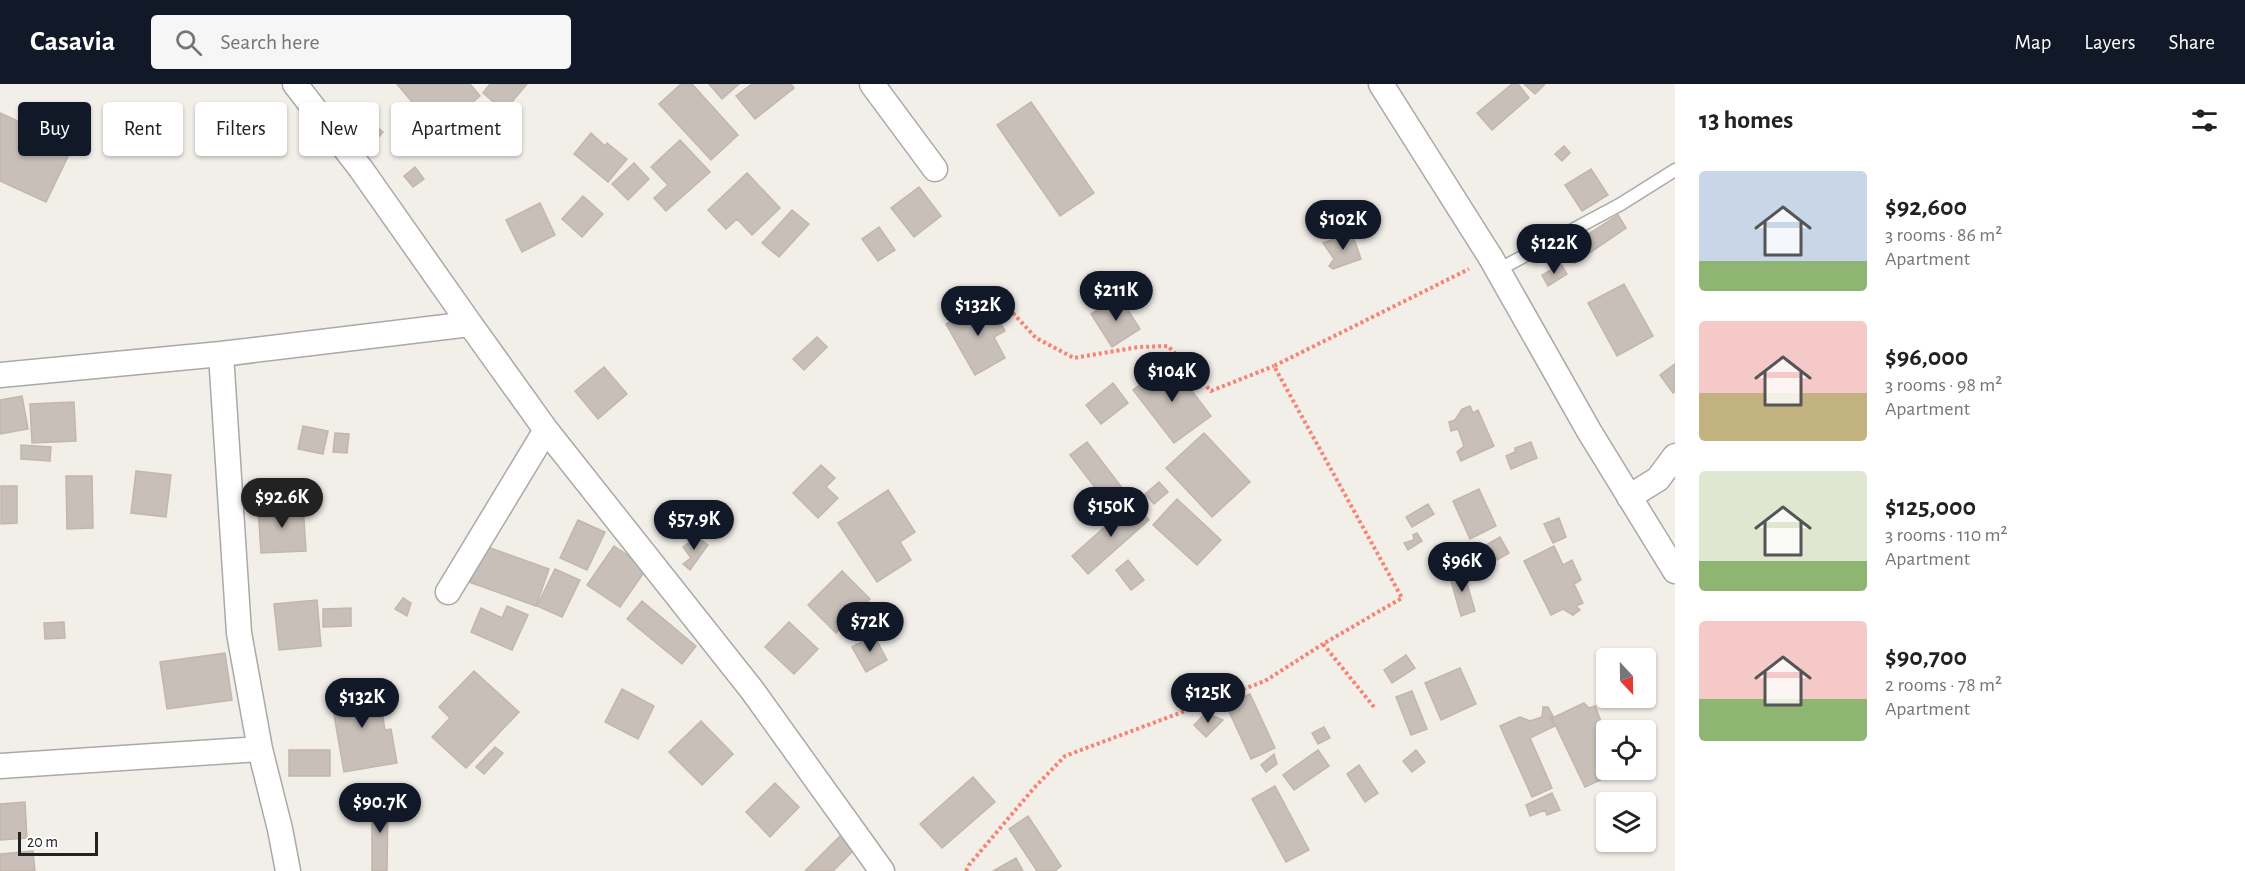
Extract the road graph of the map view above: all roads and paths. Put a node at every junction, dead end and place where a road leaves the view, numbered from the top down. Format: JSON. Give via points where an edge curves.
{"nodes":[{"id":1,"x":295,"y":84,"type":"edge"},
{"id":2,"x":872,"y":84,"type":"edge"},
{"id":3,"x":1382,"y":84,"type":"edge"},
{"id":4,"x":935,"y":169,"type":"dead end"},
{"id":5,"x":1675,"y":171,"type":"edge"},
{"id":6,"x":1495,"y":264,"type":"junction"},
{"id":7,"x":1013,"y":313,"type":"dead end"},
{"id":8,"x":470,"y":324,"type":"junction"},
{"id":9,"x":221,"y":354,"type":"junction"},
{"id":10,"x":1274,"y":366,"type":"junction"},
{"id":11,"x":0,"y":375,"type":"edge"},
{"id":12,"x":546,"y":430,"type":"junction"},
{"id":13,"x":1675,"y":456,"type":"edge"},
{"id":14,"x":1629,"y":497,"type":"junction"},
{"id":15,"x":1675,"y":571,"type":"edge"},
{"id":16,"x":448,"y":592,"type":"dead end"},
{"id":17,"x":1323,"y":644,"type":"junction"},
{"id":18,"x":1374,"y":707,"type":"dead end"},
{"id":19,"x":260,"y":749,"type":"junction"},
{"id":20,"x":0,"y":766,"type":"edge"},
{"id":21,"x":288,"y":871,"type":"edge"},
{"id":22,"x":882,"y":871,"type":"edge"},
{"id":23,"x":966,"y":871,"type":"edge"}],
"edges":[{"from":1,"to":8,"type":"street","via":[[361,169]]},
{"from":2,"to":4,"type":"street"},
{"from":3,"to":6,"type":"street"},
{"from":5,"to":6,"type":"lane","via":[[1621,204]]},
{"from":6,"to":10,"type":"path"},
{"from":6,"to":14,"type":"street"},
{"from":7,"to":10,"type":"path","via":[[1036,338],[1074,358],[1168,346],[1211,392]]},
{"from":8,"to":9,"type":"street"},
{"from":8,"to":12,"type":"street"},
{"from":9,"to":11,"type":"street"},
{"from":9,"to":19,"type":"street","via":[[239,633]]},
{"from":10,"to":17,"type":"path","via":[[1402,598]]},
{"from":12,"to":16,"type":"street"},
{"from":12,"to":22,"type":"street","via":[[752,690]]},
{"from":13,"to":14,"type":"street","via":[[1658,479]]},
{"from":14,"to":15,"type":"street"},
{"from":17,"to":18,"type":"path"},
{"from":17,"to":23,"type":"path","via":[[1265,681],[1065,756]]},
{"from":19,"to":20,"type":"street"},
{"from":19,"to":21,"type":"street"}]}
